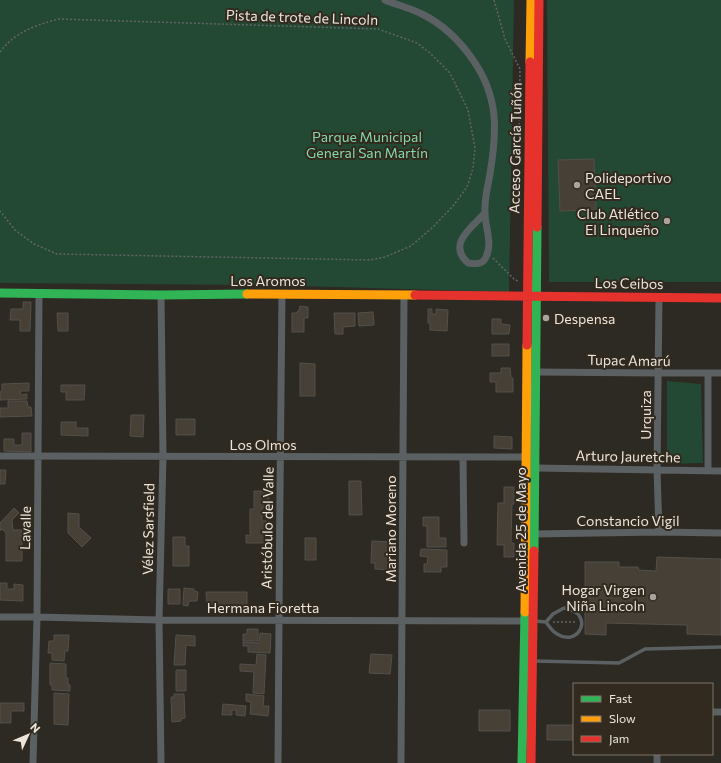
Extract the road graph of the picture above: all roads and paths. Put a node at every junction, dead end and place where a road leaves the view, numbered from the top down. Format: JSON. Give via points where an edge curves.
{"nodes":[{"id":1,"x":385,"y":0,"type":"edge"},
{"id":2,"x":494,"y":0,"type":"edge"},
{"id":3,"x":531,"y":0,"type":"edge"},
{"id":4,"x":539,"y":0,"type":"edge"},
{"id":5,"x":0,"y":52,"type":"edge"},
{"id":6,"x":520,"y":140,"type":"dead end"},
{"id":7,"x":0,"y":211,"type":"edge"},
{"id":8,"x":484,"y":213,"type":"junction"},
{"id":9,"x":488,"y":252,"type":"junction"},
{"id":10,"x":0,"y":293,"type":"edge"},
{"id":11,"x":39,"y":293,"type":"junction"},
{"id":12,"x":282,"y":294,"type":"junction"},
{"id":13,"x":161,"y":295,"type":"junction"},
{"id":14,"x":404,"y":295,"type":"junction"},
{"id":15,"x":523,"y":296,"type":"junction"},
{"id":16,"x":536,"y":296,"type":"junction"},
{"id":17,"x":659,"y":298,"type":"junction"},
{"id":18,"x":721,"y":298,"type":"edge"},
{"id":19,"x":536,"y":372,"type":"junction"},
{"id":20,"x":658,"y":373,"type":"junction"},
{"id":21,"x":708,"y":373,"type":"junction"},
{"id":22,"x":721,"y":373,"type":"edge"},
{"id":23,"x":0,"y":456,"type":"edge"},
{"id":24,"x":163,"y":456,"type":"junction"},
{"id":25,"x":402,"y":456,"type":"junction"},
{"id":26,"x":38,"y":457,"type":"junction"},
{"id":27,"x":282,"y":457,"type":"junction"},
{"id":28,"x":462,"y":457,"type":"junction"},
{"id":29,"x":525,"y":457,"type":"junction"},
{"id":30,"x":535,"y":457,"type":"junction"},
{"id":31,"x":525,"y":468,"type":"junction"},
{"id":32,"x":535,"y":468,"type":"junction"},
{"id":33,"x":658,"y":469,"type":"junction"},
{"id":34,"x":708,"y":470,"type":"junction"},
{"id":35,"x":721,"y":471,"type":"edge"},
{"id":36,"x":659,"y":532,"type":"junction"},
{"id":37,"x":721,"y":533,"type":"edge"},
{"id":38,"x":534,"y":534,"type":"junction"},
{"id":39,"x":464,"y":543,"type":"dead end"},
{"id":40,"x":37,"y":617,"type":"junction"},
{"id":41,"x":0,"y":618,"type":"edge"},
{"id":42,"x":159,"y":620,"type":"junction"},
{"id":43,"x":278,"y":620,"type":"junction"},
{"id":44,"x":403,"y":621,"type":"junction"},
{"id":45,"x":529,"y":621,"type":"junction"},
{"id":46,"x":546,"y":622,"type":"junction"},
{"id":47,"x":582,"y":622,"type":"junction"},
{"id":48,"x":721,"y":647,"type":"edge"},
{"id":49,"x":533,"y":661,"type":"junction"},
{"id":50,"x":33,"y":763,"type":"edge"},
{"id":51,"x":160,"y":763,"type":"edge"},
{"id":52,"x":278,"y":763,"type":"edge"},
{"id":53,"x":401,"y":763,"type":"edge"},
{"id":54,"x":522,"y":763,"type":"edge"},
{"id":55,"x":530,"y":763,"type":"edge"}],
"edges":[{"from":1,"to":8,"type":"street","via":[[421,13],[447,30],[473,60],[483,77],[494,112],[496,132]]},
{"from":2,"to":6,"type":"path","via":[[505,39],[520,69]]},
{"from":3,"to":15,"type":"main road","name":"Acceso García Tuñón"},
{"from":4,"to":16,"type":"main road","name":"Acceso García Tuñón"},
{"from":5,"to":7,"type":"path","name":"Pista de trote de Lincoln","via":[[22,32],[58,19],[378,29],[417,42],[450,73],[468,110],[475,148],[473,168],[467,187],[453,206],[411,246],[370,260],[57,254],[34,244],[14,230]]},
{"from":8,"to":9,"type":"street","via":[[488,232]]},
{"from":8,"to":9,"type":"street","via":[[461,240],[459,248],[462,258],[474,264],[479,264],[485,259]]},
{"from":9,"to":15,"type":"path","via":[[519,282]]},
{"from":10,"to":11,"type":"main road","name":"Los Aromos"},
{"from":11,"to":13,"type":"main road","name":"Los Aromos"},
{"from":11,"to":26,"type":"street","name":"Lavalle"},
{"from":12,"to":13,"type":"main road","name":"Los Aromos"},
{"from":12,"to":14,"type":"main road","name":"Los Aromos"},
{"from":12,"to":27,"type":"street","name":"Aristóbulo del Valle"},
{"from":13,"to":24,"type":"street","name":"Vélez Sarsfield"},
{"from":14,"to":15,"type":"main road","name":"Los Aromos"},
{"from":14,"to":25,"type":"street","name":"Mariano Moreno"},
{"from":15,"to":16,"type":"main road","name":"Los Aromos"},
{"from":15,"to":29,"type":"main road","name":"Avenida 25 de Mayo"},
{"from":16,"to":17,"type":"main road","name":"Los Ceibos"},
{"from":16,"to":19,"type":"main road","name":"Avenida 25 de Mayo"},
{"from":17,"to":18,"type":"main road","name":"Los Ceibos"},
{"from":17,"to":20,"type":"street","name":"Urquiza"},
{"from":19,"to":20,"type":"street","name":"Tupac Amarú"},
{"from":19,"to":30,"type":"main road","name":"Avenida 25 de Mayo"},
{"from":20,"to":21,"type":"street","name":"Tupac Amarú"},
{"from":20,"to":33,"type":"street","name":"Urquiza"},
{"from":21,"to":22,"type":"street","name":"Tupac Amarú"},
{"from":21,"to":34,"type":"street"},
{"from":23,"to":26,"type":"street","name":"Los Olmos"},
{"from":24,"to":26,"type":"street","name":"Los Olmos"},
{"from":24,"to":27,"type":"street","name":"Los Olmos"},
{"from":24,"to":42,"type":"street","name":"Vélez Sarsfield"},
{"from":25,"to":27,"type":"street","name":"Los Olmos"},
{"from":25,"to":28,"type":"street","name":"Los Olmos"},
{"from":25,"to":44,"type":"street","name":"Mariano Moreno"},
{"from":26,"to":40,"type":"street","name":"Lavalle"},
{"from":27,"to":43,"type":"street","name":"Aristóbulo del Valle"},
{"from":28,"to":29,"type":"street","name":"Los Olmos"},
{"from":28,"to":39,"type":"street"},
{"from":29,"to":30,"type":"main road"},
{"from":29,"to":31,"type":"main road","name":"Avenida 25 de Mayo"},
{"from":30,"to":32,"type":"main road","name":"Avenida 25 de Mayo"},
{"from":31,"to":32,"type":"main road"},
{"from":31,"to":45,"type":"main road","name":"Avenida 25 de Mayo"},
{"from":32,"to":33,"type":"street","name":"Arturo Jauretche"},
{"from":32,"to":38,"type":"main road","name":"Avenida 25 de Mayo"},
{"from":33,"to":34,"type":"street","name":"Arturo Jauretche"},
{"from":33,"to":36,"type":"street","name":"Urquiza"},
{"from":34,"to":35,"type":"street","name":"Arturo Jauretche"},
{"from":36,"to":37,"type":"street","name":"Constancio Vigil"},
{"from":36,"to":38,"type":"street","name":"Constancio Vigil"},
{"from":38,"to":45,"type":"main road","name":"Avenida 25 de Mayo"},
{"from":40,"to":41,"type":"street","name":"Hermana Fioretta"},
{"from":40,"to":42,"type":"street","name":"Hermana Fioretta"},
{"from":40,"to":50,"type":"street","name":"Lavalle"},
{"from":42,"to":43,"type":"street","name":"Hermana Fioretta"},
{"from":42,"to":51,"type":"street","name":"Vélez Sarsfield"},
{"from":43,"to":44,"type":"street","name":"Hermana Fioretta"},
{"from":43,"to":52,"type":"street","name":"Aristóbulo del Valle"},
{"from":44,"to":45,"type":"street","name":"Hermana Fioretta"},
{"from":44,"to":53,"type":"street","name":"Mariano Moreno"},
{"from":45,"to":46,"type":"lane"},
{"from":45,"to":49,"type":"main road","name":"Avenida 25 de Mayo"},
{"from":45,"to":54,"type":"main road","name":"Avenida 25 de Mayo"},
{"from":46,"to":47,"type":"path"},
{"from":46,"to":47,"type":"lane","via":[[553,614],[564,608],[575,611],[582,618]]},
{"from":46,"to":47,"type":"lane","via":[[557,634],[564,637],[576,634]]},
{"from":48,"to":49,"type":"lane","via":[[645,649],[619,663]]},
{"from":49,"to":55,"type":"main road","name":"Avenida 25 de Mayo"}]}
